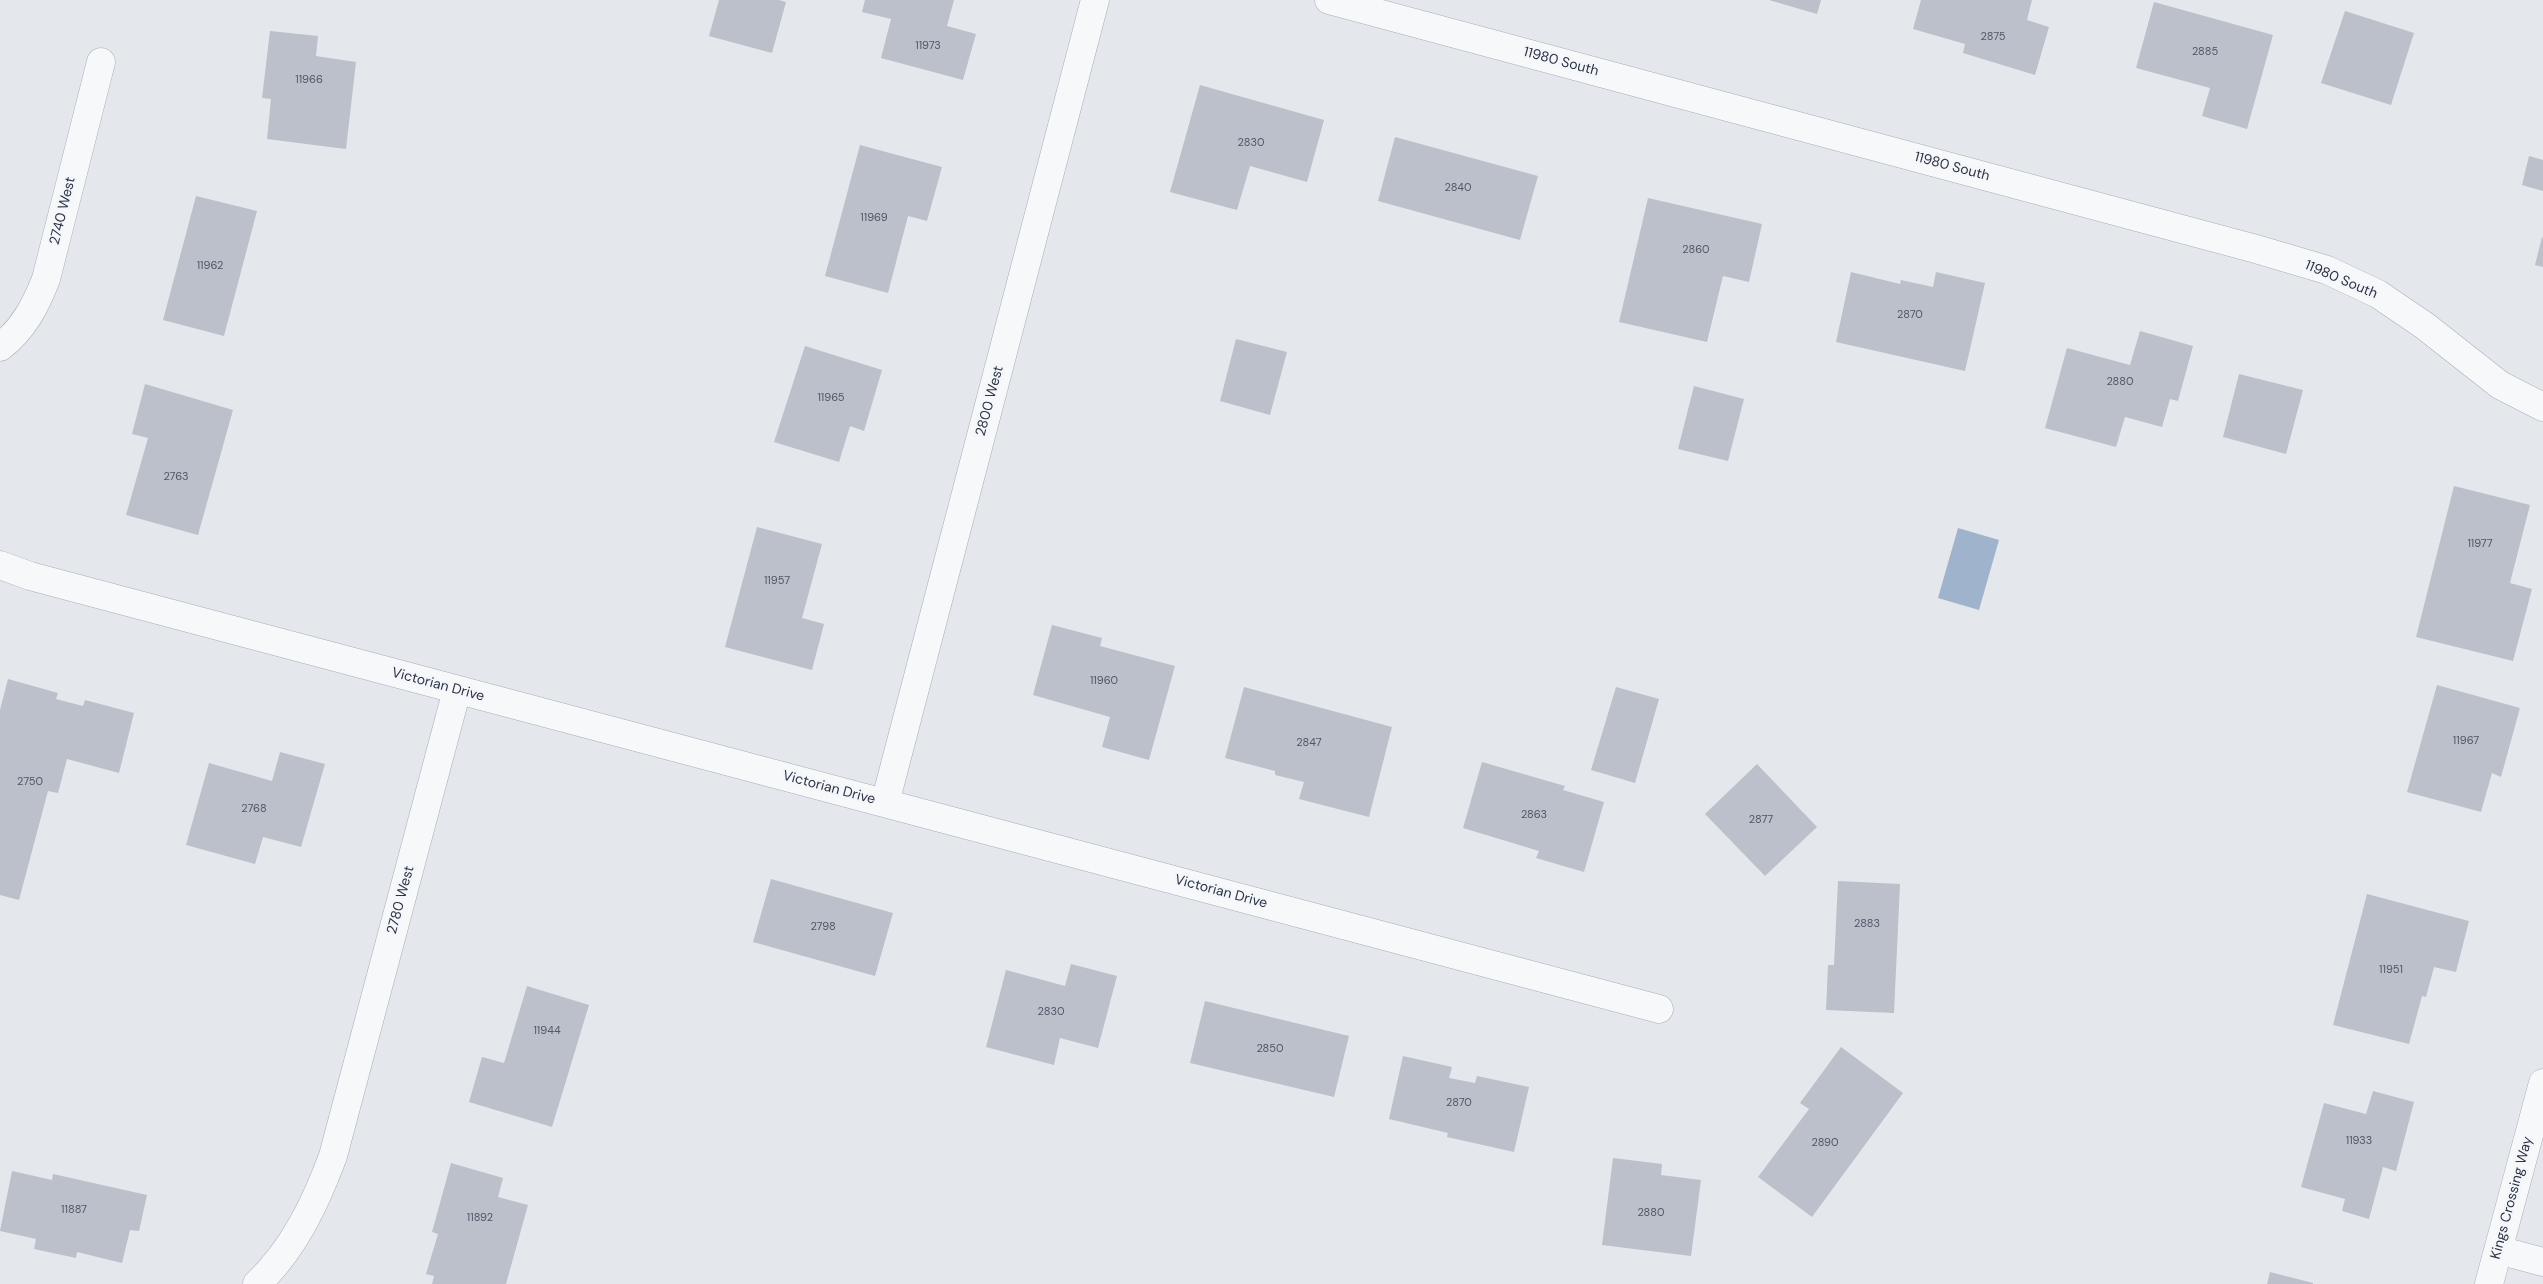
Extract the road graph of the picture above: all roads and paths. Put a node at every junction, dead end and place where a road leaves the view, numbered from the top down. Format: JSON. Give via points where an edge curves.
{"nodes":[{"id":1,"x":1095,"y":0,"type":"edge"},
{"id":2,"x":1329,"y":0,"type":"edge"},
{"id":3,"x":101,"y":62,"type":"dead end"},
{"id":4,"x":0,"y":347,"type":"edge"},
{"id":5,"x":2543,"y":407,"type":"edge"},
{"id":6,"x":0,"y":565,"type":"edge"},
{"id":7,"x":457,"y":690,"type":"junction"},
{"id":8,"x":885,"y":803,"type":"junction"},
{"id":9,"x":1659,"y":1008,"type":"dead end"},
{"id":10,"x":2543,"y":1083,"type":"edge"},
{"id":11,"x":2498,"y":1250,"type":"junction"},
{"id":12,"x":2543,"y":1262,"type":"edge"},
{"id":13,"x":257,"y":1284,"type":"edge"},
{"id":14,"x":2489,"y":1284,"type":"edge"}],
"edges":[{"from":1,"to":8,"type":"street","name":"2800 West"},
{"from":2,"to":5,"type":"street","name":"11980 South","via":[[2326,270],[2378,294],[2426,326],[2500,385]]},
{"from":3,"to":4,"type":"street","name":"2740 West","via":[[46,280],[23,324]]},
{"from":6,"to":7,"type":"street","name":"Victorian Drive","via":[[30,576]]},
{"from":7,"to":8,"type":"street","name":"Victorian Drive"},
{"from":7,"to":13,"type":"street","name":"2780 West","via":[[333,1156],[317,1199],[294,1238]]},
{"from":8,"to":9,"type":"street","name":"Victorian Drive"},
{"from":10,"to":11,"type":"street","name":"Kings Crossing Way"},
{"from":11,"to":12,"type":"street"},
{"from":11,"to":14,"type":"street","name":"Kings Crossing Way"}]}
